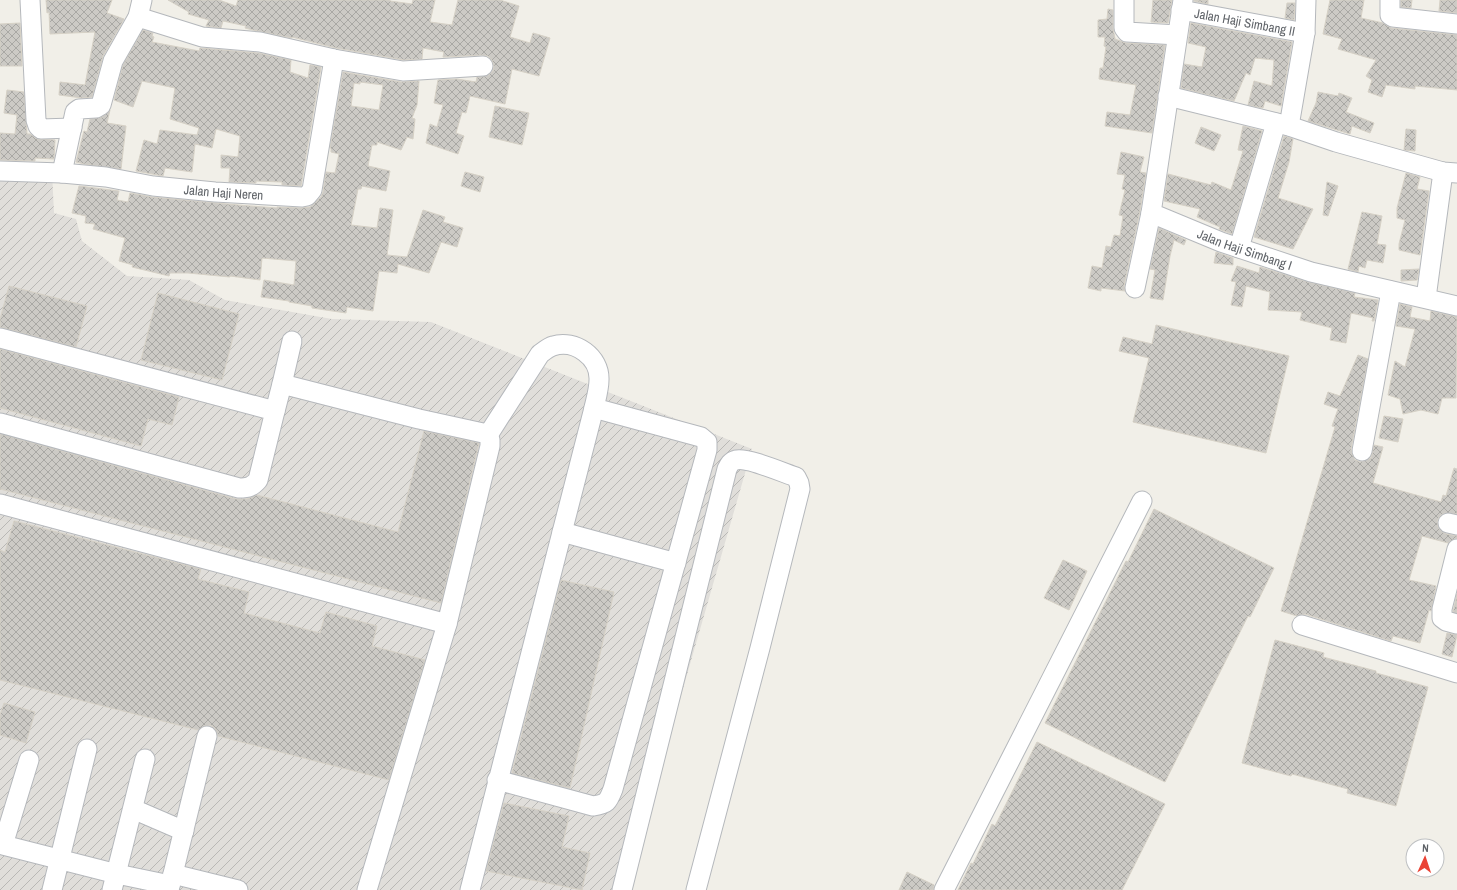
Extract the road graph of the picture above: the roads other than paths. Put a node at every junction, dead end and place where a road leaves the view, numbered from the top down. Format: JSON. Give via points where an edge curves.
{"nodes":[{"id":1,"x":30,"y":0,"type":"edge"},
{"id":2,"x":1124,"y":0,"type":"edge"},
{"id":3,"x":1306,"y":0,"type":"edge"},
{"id":4,"x":1390,"y":0,"type":"edge"},
{"id":5,"x":1182,"y":5,"type":"edge"},
{"id":6,"x":140,"y":9,"type":"edge"},
{"id":7,"x":1457,"y":24,"type":"edge"},
{"id":8,"x":1305,"y":33,"type":"junction"},
{"id":9,"x":1178,"y":35,"type":"junction"},
{"id":10,"x":334,"y":59,"type":"junction"},
{"id":11,"x":482,"y":66,"type":"dead end"},
{"id":12,"x":1168,"y":96,"type":"junction"},
{"id":13,"x":1283,"y":124,"type":"junction"},
{"id":14,"x":72,"y":128,"type":"junction"},
{"id":15,"x":0,"y":171,"type":"edge"},
{"id":16,"x":1450,"y":172,"type":"edge"},
{"id":17,"x":62,"y":173,"type":"junction"},
{"id":18,"x":1151,"y":213,"type":"junction"},
{"id":19,"x":1239,"y":248,"type":"junction"},
{"id":20,"x":1135,"y":288,"type":"dead end"},
{"id":21,"x":1391,"y":291,"type":"junction"},
{"id":22,"x":1426,"y":298,"type":"junction"},
{"id":23,"x":1457,"y":306,"type":"edge"},
{"id":24,"x":0,"y":338,"type":"edge"},
{"id":25,"x":292,"y":341,"type":"dead end"},
{"id":26,"x":282,"y":384,"type":"junction"},
{"id":27,"x":594,"y":408,"type":"junction"},
{"id":28,"x":274,"y":411,"type":"junction"},
{"id":29,"x":0,"y":423,"type":"edge"},
{"id":30,"x":493,"y":428,"type":"junction"},
{"id":31,"x":1362,"y":451,"type":"dead end"},
{"id":32,"x":1142,"y":501,"type":"dead end"},
{"id":33,"x":0,"y":504,"type":"edge"},
{"id":34,"x":562,"y":532,"type":"junction"},
{"id":35,"x":1457,"y":549,"type":"edge"},
{"id":36,"x":676,"y":564,"type":"junction"},
{"id":37,"x":447,"y":624,"type":"junction"},
{"id":38,"x":1457,"y":624,"type":"edge"},
{"id":39,"x":1302,"y":625,"type":"dead end"},
{"id":40,"x":1457,"y":672,"type":"edge"},
{"id":41,"x":207,"y":736,"type":"dead end"},
{"id":42,"x":87,"y":749,"type":"dead end"},
{"id":43,"x":145,"y":759,"type":"dead end"},
{"id":44,"x":29,"y":760,"type":"dead end"},
{"id":45,"x":497,"y":780,"type":"junction"},
{"id":46,"x":133,"y":809,"type":"junction"},
{"id":47,"x":184,"y":831,"type":"junction"},
{"id":48,"x":1,"y":848,"type":"edge"},
{"id":49,"x":60,"y":860,"type":"junction"},
{"id":50,"x":115,"y":882,"type":"edge"},
{"id":51,"x":171,"y":883,"type":"edge"},
{"id":52,"x":52,"y":890,"type":"edge"},
{"id":53,"x":238,"y":890,"type":"edge"},
{"id":54,"x":367,"y":890,"type":"edge"},
{"id":55,"x":470,"y":890,"type":"edge"},
{"id":56,"x":622,"y":890,"type":"edge"},
{"id":57,"x":696,"y":890,"type":"edge"},
{"id":58,"x":944,"y":890,"type":"edge"}],
"edges":[{"from":1,"to":14,"type":"street","via":[[36,120],[41,129]]},
{"from":2,"to":9,"type":"street","via":[[1124,28],[1127,32]]},
{"from":3,"to":8,"type":"street"},
{"from":4,"to":7,"type":"street","via":[[1390,15],[1393,17]]},
{"from":5,"to":8,"type":"street","name":"Jalan Haji Simbang II"},
{"from":5,"to":9,"type":"street","name":"Jalan Haji Simbang II"},
{"from":6,"to":10,"type":"street","via":[[202,37],[260,42]]},
{"from":6,"to":14,"type":"street","via":[[113,61],[101,105],[77,110]]},
{"from":8,"to":13,"type":"street","name":"Jalan Haji Simbang II"},
{"from":9,"to":12,"type":"street","name":"Jalan Haji Simbang II"},
{"from":10,"to":11,"type":"street","via":[[402,71]]},
{"from":10,"to":17,"type":"street","name":"Jalan Haji Neren","via":[[312,190],[307,196],[160,187],[106,177]]},
{"from":12,"to":13,"type":"street"},
{"from":12,"to":18,"type":"street"},
{"from":13,"to":16,"type":"street","via":[[1336,142]]},
{"from":13,"to":19,"type":"street","name":"Jalan Haji Simbang II"},
{"from":14,"to":17,"type":"street"},
{"from":15,"to":17,"type":"street","name":"Jalan Haji Neren"},
{"from":16,"to":22,"type":"street"},
{"from":18,"to":19,"type":"street","name":"Jalan Haji Simbang I"},
{"from":18,"to":20,"type":"street"},
{"from":19,"to":21,"type":"street","name":"Jalan Haji Simbang I","via":[[1312,272]]},
{"from":21,"to":22,"type":"street","name":"Jalan Haji Simbang I"},
{"from":21,"to":31,"type":"street"},
{"from":22,"to":23,"type":"street","name":"Jalan Haji Simbang I"},
{"from":24,"to":28,"type":"street"},
{"from":25,"to":26,"type":"street"},
{"from":26,"to":28,"type":"street"},
{"from":26,"to":30,"type":"street","via":[[483,433]]},
{"from":27,"to":30,"type":"street","via":[[600,379],[596,364],[581,348],[568,344],[553,346],[540,354]]},
{"from":27,"to":34,"type":"street"},
{"from":27,"to":36,"type":"street","via":[[701,437],[707,442]]},
{"from":28,"to":29,"type":"street","via":[[258,480],[247,488],[239,488]]},
{"from":30,"to":37,"type":"street"},
{"from":32,"to":58,"type":"street"},
{"from":33,"to":37,"type":"street"},
{"from":34,"to":36,"type":"street"},
{"from":34,"to":45,"type":"street"},
{"from":35,"to":38,"type":"street","via":[[1442,609],[1442,618]]},
{"from":36,"to":45,"type":"street","via":[[609,799],[603,805],[593,806]]},
{"from":37,"to":54,"type":"street"},
{"from":39,"to":40,"type":"street"},
{"from":41,"to":47,"type":"street"},
{"from":42,"to":49,"type":"street"},
{"from":43,"to":46,"type":"street"},
{"from":44,"to":48,"type":"street"},
{"from":45,"to":55,"type":"street"},
{"from":46,"to":47,"type":"street"},
{"from":46,"to":50,"type":"street"},
{"from":47,"to":51,"type":"street"},
{"from":48,"to":49,"type":"street"},
{"from":49,"to":50,"type":"street"},
{"from":49,"to":52,"type":"street"},
{"from":50,"to":51,"type":"street"},
{"from":51,"to":53,"type":"street"},
{"from":56,"to":57,"type":"street","via":[[727,469],[735,460],[741,459],[796,477],[800,489]]}]}
